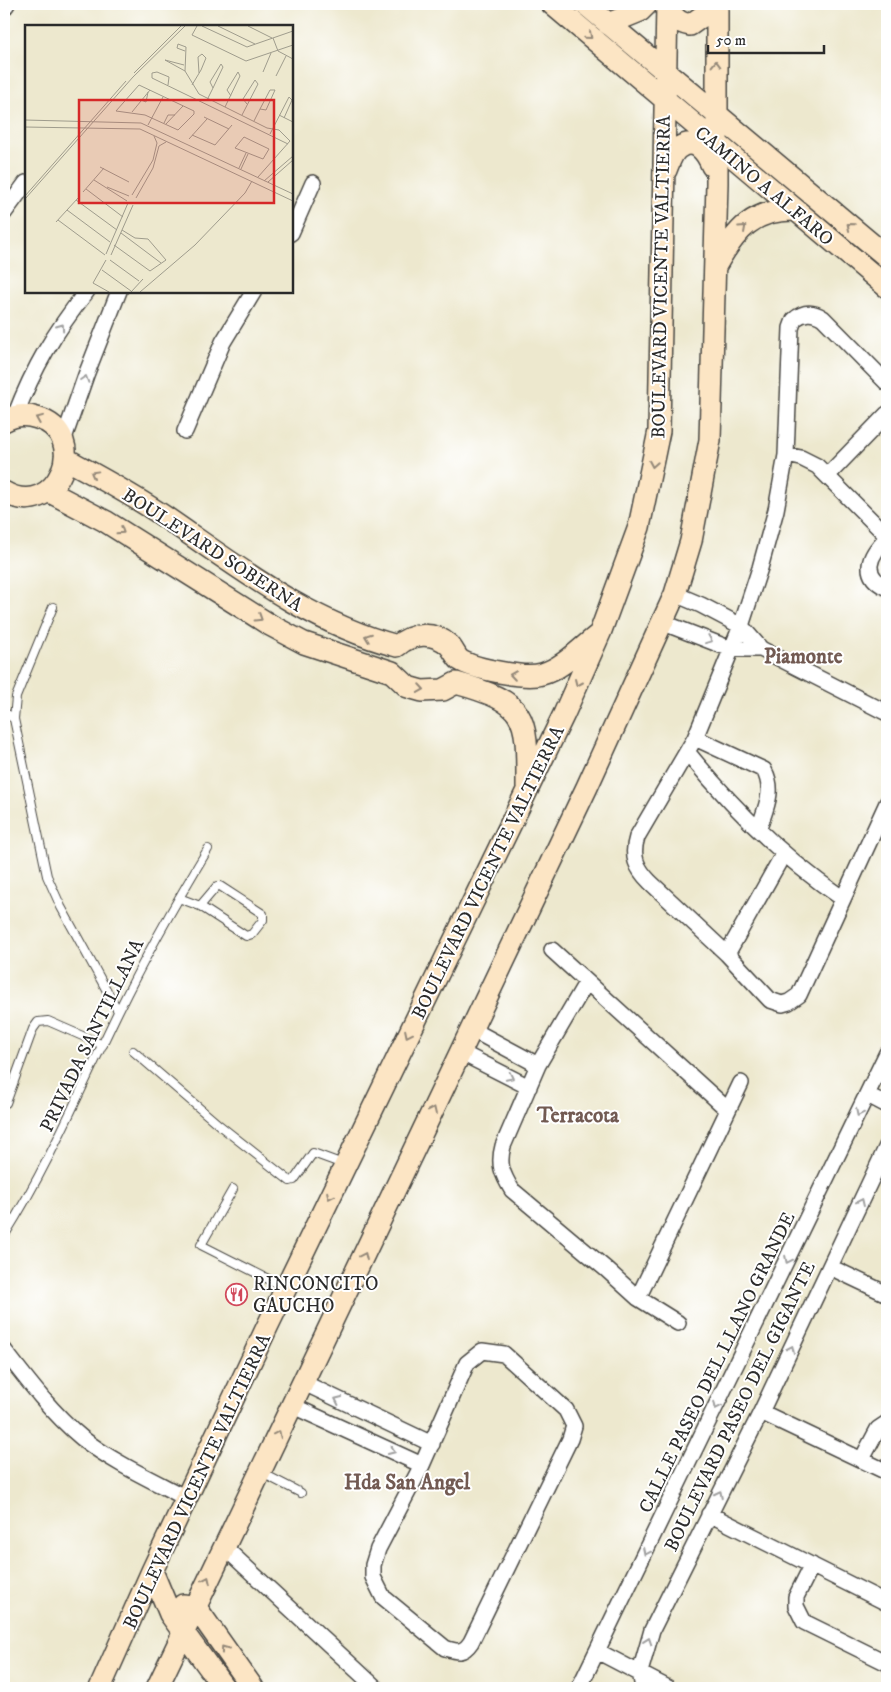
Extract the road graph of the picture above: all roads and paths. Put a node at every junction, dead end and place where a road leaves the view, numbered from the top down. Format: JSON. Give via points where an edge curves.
{"nodes":[{"id":1,"x":7,"y":4,"type":"edge"},
{"id":2,"x":552,"y":4,"type":"edge"},
{"id":3,"x":585,"y":4,"type":"edge"},
{"id":4,"x":647,"y":4,"type":"edge"},
{"id":5,"x":667,"y":4,"type":"edge"},
{"id":6,"x":715,"y":4,"type":"edge"},
{"id":7,"x":4,"y":8,"type":"edge"},
{"id":8,"x":608,"y":24,"type":"junction"},
{"id":9,"x":666,"y":73,"type":"junction"},
{"id":10,"x":664,"y":101,"type":"junction"},
{"id":11,"x":716,"y":113,"type":"junction"},
{"id":12,"x":716,"y":143,"type":"junction"},
{"id":13,"x":665,"y":172,"type":"junction"},
{"id":14,"x":313,"y":183,"type":"dead end"},
{"id":15,"x":717,"y":183,"type":"junction"},
{"id":16,"x":25,"y":184,"type":"edge"},
{"id":17,"x":795,"y":210,"type":"junction"},
{"id":18,"x":4,"y":213,"type":"edge"},
{"id":19,"x":296,"y":213,"type":"edge"},
{"id":20,"x":292,"y":229,"type":"edge"},
{"id":21,"x":887,"y":257,"type":"edge"},
{"id":22,"x":715,"y":267,"type":"junction"},
{"id":23,"x":887,"y":287,"type":"edge"},
{"id":24,"x":86,"y":292,"type":"edge"},
{"id":25,"x":119,"y":292,"type":"edge"},
{"id":26,"x":253,"y":292,"type":"edge"},
{"id":27,"x":887,"y":383,"type":"edge"},
{"id":28,"x":887,"y":414,"type":"edge"},
{"id":29,"x":9,"y":419,"type":"edge"},
{"id":30,"x":185,"y":431,"type":"dead end"},
{"id":31,"x":64,"y":450,"type":"junction"},
{"id":32,"x":786,"y":455,"type":"junction"},
{"id":33,"x":827,"y":476,"type":"junction"},
{"id":34,"x":48,"y":491,"type":"junction"},
{"id":35,"x":4,"y":492,"type":"edge"},
{"id":36,"x":887,"y":537,"type":"edge"},
{"id":37,"x":887,"y":588,"type":"edge"},
{"id":38,"x":675,"y":594,"type":"junction"},
{"id":39,"x":53,"y":608,"type":"dead end"},
{"id":40,"x":664,"y":623,"type":"junction"},
{"id":41,"x":741,"y":626,"type":"junction"},
{"id":42,"x":600,"y":633,"type":"junction"},
{"id":43,"x":397,"y":646,"type":"junction"},
{"id":44,"x":731,"y":649,"type":"junction"},
{"id":45,"x":761,"y":649,"type":"junction"},
{"id":46,"x":459,"y":660,"type":"junction"},
{"id":47,"x":392,"y":672,"type":"junction"},
{"id":48,"x":456,"y":683,"type":"junction"},
{"id":49,"x":4,"y":712,"type":"edge"},
{"id":50,"x":887,"y":713,"type":"edge"},
{"id":51,"x":14,"y":719,"type":"junction"},
{"id":52,"x":695,"y":738,"type":"junction"},
{"id":53,"x":688,"y":753,"type":"junction"},
{"id":54,"x":527,"y":792,"type":"junction"},
{"id":55,"x":887,"y":803,"type":"edge"},
{"id":56,"x":759,"y":828,"type":"junction"},
{"id":57,"x":208,"y":849,"type":"dead end"},
{"id":58,"x":784,"y":853,"type":"junction"},
{"id":59,"x":179,"y":898,"type":"junction"},
{"id":60,"x":842,"y":898,"type":"junction"},
{"id":61,"x":200,"y":906,"type":"junction"},
{"id":62,"x":552,"y":950,"type":"dead end"},
{"id":63,"x":727,"y":954,"type":"junction"},
{"id":64,"x":586,"y":983,"type":"junction"},
{"id":65,"x":118,"y":1011,"type":"junction"},
{"id":66,"x":471,"y":1029,"type":"junction"},
{"id":67,"x":103,"y":1045,"type":"junction"},
{"id":68,"x":133,"y":1051,"type":"dead end"},
{"id":69,"x":460,"y":1052,"type":"junction"},
{"id":70,"x":887,"y":1053,"type":"edge"},
{"id":71,"x":538,"y":1065,"type":"junction"},
{"id":72,"x":741,"y":1083,"type":"dead end"},
{"id":73,"x":529,"y":1087,"type":"junction"},
{"id":74,"x":868,"y":1095,"type":"junction"},
{"id":75,"x":6,"y":1104,"type":"dead end"},
{"id":76,"x":887,"y":1105,"type":"edge"},
{"id":77,"x":728,"y":1110,"type":"junction"},
{"id":78,"x":887,"y":1146,"type":"edge"},
{"id":79,"x":345,"y":1165,"type":"junction"},
{"id":80,"x":233,"y":1189,"type":"dead end"},
{"id":81,"x":4,"y":1236,"type":"edge"},
{"id":82,"x":830,"y":1267,"type":"junction"},
{"id":83,"x":286,"y":1288,"type":"junction"},
{"id":84,"x":887,"y":1294,"type":"edge"},
{"id":85,"x":638,"y":1298,"type":"junction"},
{"id":86,"x":678,"y":1323,"type":"dead end"},
{"id":87,"x":4,"y":1350,"type":"edge"},
{"id":88,"x":304,"y":1383,"type":"junction"},
{"id":89,"x":293,"y":1406,"type":"junction"},
{"id":90,"x":762,"y":1412,"type":"junction"},
{"id":91,"x":887,"y":1423,"type":"edge"},
{"id":92,"x":432,"y":1444,"type":"junction"},
{"id":93,"x":862,"y":1458,"type":"junction"},
{"id":94,"x":422,"y":1465,"type":"junction"},
{"id":95,"x":260,"y":1472,"type":"junction"},
{"id":96,"x":887,"y":1472,"type":"edge"},
{"id":97,"x":301,"y":1493,"type":"dead end"},
{"id":98,"x":188,"y":1499,"type":"junction"},
{"id":99,"x":709,"y":1514,"type":"junction"},
{"id":100,"x":223,"y":1546,"type":"junction"},
{"id":101,"x":812,"y":1565,"type":"junction"},
{"id":102,"x":152,"y":1571,"type":"junction"},
{"id":103,"x":164,"y":1601,"type":"junction"},
{"id":104,"x":887,"y":1603,"type":"edge"},
{"id":105,"x":195,"y":1606,"type":"junction"},
{"id":106,"x":184,"y":1633,"type":"junction"},
{"id":107,"x":597,"y":1651,"type":"junction"},
{"id":108,"x":887,"y":1663,"type":"edge"},
{"id":109,"x":640,"y":1672,"type":"junction"},
{"id":110,"x":100,"y":1688,"type":"edge"},
{"id":111,"x":157,"y":1688,"type":"edge"},
{"id":112,"x":224,"y":1688,"type":"edge"},
{"id":113,"x":253,"y":1688,"type":"edge"},
{"id":114,"x":376,"y":1688,"type":"edge"},
{"id":115,"x":579,"y":1688,"type":"edge"},
{"id":116,"x":643,"y":1688,"type":"edge"},
{"id":117,"x":668,"y":1688,"type":"edge"}],
"edges":[{"from":1,"to":7,"type":"street"},
{"from":2,"to":10,"type":"main road","name":"CAMINO A ALFARO","one_way":true},
{"from":3,"to":8,"type":"main road","name":"CAMINO A ALFARO"},
{"from":4,"to":8,"type":"main road","via":[[640,11]]},
{"from":5,"to":6,"type":"main road","via":[[674,18],[690,25]]},
{"from":5,"to":9,"type":"main road","name":"BOULEVARD VICENTE VALTIERRA"},
{"from":11,"to":6,"type":"main road","one_way":true},
{"from":8,"to":9,"type":"main road","name":"CAMINO A ALFARO"},
{"from":9,"to":10,"type":"main road","name":"BOULEVARD VICENTE VALTIERRA"},
{"from":9,"to":11,"type":"main road","name":"CAMINO A ALFARO"},
{"from":10,"to":12,"type":"main road","name":"CAMINO A ALFARO"},
{"from":10,"to":13,"type":"main road","name":"BOULEVARD VICENTE VALTIERRA"},
{"from":11,"to":12,"type":"main road"},
{"from":21,"to":11,"type":"main road","name":"CAMINO A ALFARO","one_way":true},
{"from":12,"to":15,"type":"main road"},
{"from":12,"to":17,"type":"main road","name":"CAMINO A ALFARO"},
{"from":13,"to":15,"type":"main road","via":[[680,146],[692,144],[701,147],[708,155]]},
{"from":13,"to":42,"type":"main road","name":"BOULEVARD VICENTE VALTIERRA","one_way":true,"via":[[659,431],[639,527]]},
{"from":14,"to":19,"type":"street"},
{"from":15,"to":22,"type":"main road"},
{"from":16,"to":18,"type":"street"},
{"from":22,"to":17,"type":"main road","one_way":true,"via":[[742,227],[761,214],[777,209]]},
{"from":17,"to":23,"type":"main road","name":"CAMINO A ALFARO"},
{"from":19,"to":20,"type":"street"},
{"from":22,"to":38,"type":"main road","via":[[710,440],[692,541]]},
{"from":29,"to":24,"type":"street","one_way":true,"via":[[43,352]]},
{"from":31,"to":25,"type":"street","one_way":true,"via":[[92,358]]},
{"from":26,"to":30,"type":"street","via":[[223,342]]},
{"from":27,"to":32,"type":"street","via":[[823,318],[812,312],[798,316],[791,328]]},
{"from":28,"to":33,"type":"street"},
{"from":31,"to":29,"type":"main road","name":"BOULEVARD SOBERNA","one_way":true,"via":[[55,428],[43,420],[29,416]]},
{"from":31,"to":34,"type":"main road","via":[[63,471]]},
{"from":43,"to":31,"type":"main road","name":"BOULEVARD SOBERNA","one_way":true,"via":[[370,639],[283,598]]},
{"from":32,"to":33,"type":"street","via":[[809,461]]},
{"from":32,"to":41,"type":"street","via":[[776,510]]},
{"from":33,"to":36,"type":"street"},
{"from":34,"to":35,"type":"main road","via":[[23,498]]},
{"from":34,"to":47,"type":"main road","name":"BOULEVARD SOBERNA","one_way":true,"via":[[105,521],[270,625],[313,646]]},
{"from":36,"to":37,"type":"street","via":[[870,562],[876,582]]},
{"from":38,"to":40,"type":"main road"},
{"from":38,"to":41,"type":"street"},
{"from":39,"to":51,"type":"lane","via":[[16,697]]},
{"from":40,"to":44,"type":"street","one_way":true},
{"from":40,"to":66,"type":"main road"},
{"from":41,"to":44,"type":"street"},
{"from":41,"to":45,"type":"street"},
{"from":42,"to":46,"type":"main road","one_way":true,"via":[[559,667],[542,675],[507,674]]},
{"from":42,"to":54,"type":"main road","name":"BOULEVARD VICENTE VALTIERRA","one_way":true},
{"from":43,"to":46,"type":"main road","via":[[413,635],[436,637],[447,644]]},
{"from":43,"to":47,"type":"main road"},
{"from":44,"to":45,"type":"street"},
{"from":44,"to":52,"type":"street"},
{"from":45,"to":50,"type":"street"},
{"from":46,"to":48,"type":"main road"},
{"from":47,"to":48,"type":"main road","name":"BOULEVARD SOBERNA","one_way":true,"via":[[408,687],[422,691],[443,690]]},
{"from":48,"to":54,"type":"main road","via":[[492,693],[506,700],[517,712],[523,722],[527,745]]},
{"from":49,"to":51,"type":"lane"},
{"from":51,"to":65,"type":"lane","via":[[47,876]]},
{"from":52,"to":53,"type":"street"},
{"from":52,"to":56,"type":"street","via":[[764,770],[770,792]]},
{"from":53,"to":56,"type":"street","via":[[712,782]]},
{"from":53,"to":63,"type":"street","via":[[637,837],[634,855],[646,878]]},
{"from":54,"to":79,"type":"main road","name":"BOULEVARD VICENTE VALTIERRA","one_way":true},
{"from":55,"to":60,"type":"street"},
{"from":56,"to":58,"type":"street"},
{"from":57,"to":59,"type":"lane","name":"PRIVADA SANTILLANA"},
{"from":58,"to":60,"type":"street"},
{"from":58,"to":63,"type":"street"},
{"from":59,"to":61,"type":"lane"},
{"from":59,"to":65,"type":"lane","name":"PRIVADA SANTILLANA"},
{"from":60,"to":63,"type":"street","via":[[799,994],[789,1002],[782,1004],[770,1000]]},
{"from":61,"to":61,"type":"lane","via":[[246,936],[252,934],[263,917],[220,886]]},
{"from":62,"to":64,"type":"street"},
{"from":64,"to":71,"type":"street"},
{"from":64,"to":77,"type":"street"},
{"from":65,"to":67,"type":"lane","name":"PRIVADA SANTILLANA"},
{"from":66,"to":69,"type":"main road"},
{"from":66,"to":71,"type":"street"},
{"from":67,"to":75,"type":"lane","via":[[48,1021],[38,1022]]},
{"from":67,"to":81,"type":"lane","name":"PRIVADA SANTILLANA"},
{"from":68,"to":79,"type":"lane","via":[[290,1181],[313,1153]]},
{"from":69,"to":73,"type":"street","one_way":true},
{"from":88,"to":69,"type":"main road","one_way":true},
{"from":70,"to":74,"type":"street","name":"CALLE PASEO DEL LLANO GRANDE"},
{"from":71,"to":73,"type":"street"},
{"from":72,"to":77,"type":"street"},
{"from":73,"to":85,"type":"street","via":[[502,1146],[502,1174],[512,1190]]},
{"from":74,"to":76,"type":"street"},
{"from":74,"to":107,"type":"street","name":"CALLE PASEO DEL LLANO GRANDE","one_way":true},
{"from":77,"to":85,"type":"street"},
{"from":82,"to":78,"type":"street","name":"BOULEVARD PASEO DEL GIGANTE","one_way":true},
{"from":79,"to":83,"type":"main road","name":"BOULEVARD VICENTE VALTIERRA","one_way":true},
{"from":80,"to":83,"type":"lane","via":[[200,1245]]},
{"from":82,"to":84,"type":"street"},
{"from":90,"to":82,"type":"street","name":"BOULEVARD PASEO DEL GIGANTE","one_way":true},
{"from":83,"to":98,"type":"main road","name":"BOULEVARD VICENTE VALTIERRA"},
{"from":85,"to":86,"type":"street"},
{"from":87,"to":98,"type":"street","via":[[60,1417],[83,1439]]},
{"from":88,"to":89,"type":"main road"},
{"from":92,"to":88,"type":"street","one_way":true},
{"from":89,"to":94,"type":"street","one_way":true},
{"from":95,"to":89,"type":"main road","one_way":true},
{"from":90,"to":93,"type":"street"},
{"from":99,"to":90,"type":"street","name":"BOULEVARD PASEO DEL GIGANTE","one_way":true},
{"from":91,"to":93,"type":"street","via":[[878,1429]]},
{"from":92,"to":94,"type":"street"},
{"from":92,"to":94,"type":"street","via":[[467,1363],[482,1351],[504,1354],[566,1410],[574,1426],[471,1642],[462,1652],[445,1648],[383,1597],[373,1577],[378,1550]]},
{"from":93,"to":96,"type":"street"},
{"from":95,"to":97,"type":"lane"},
{"from":95,"to":100,"type":"main road"},
{"from":98,"to":102,"type":"main road","name":"BOULEVARD VICENTE VALTIERRA"},
{"from":99,"to":101,"type":"street"},
{"from":109,"to":99,"type":"street","name":"BOULEVARD PASEO DEL GIGANTE","one_way":true,"via":[[652,1630]]},
{"from":105,"to":100,"type":"main road","one_way":true},
{"from":100,"to":114,"type":"street"},
{"from":101,"to":104,"type":"street"},
{"from":101,"to":108,"type":"street","via":[[796,1597],[798,1614],[804,1622]]},
{"from":102,"to":103,"type":"main road"},
{"from":102,"to":110,"type":"main road","name":"BOULEVARD VICENTE VALTIERRA"},
{"from":103,"to":105,"type":"main road"},
{"from":103,"to":106,"type":"main road"},
{"from":105,"to":106,"type":"main road"},
{"from":113,"to":105,"type":"main road","one_way":true},
{"from":106,"to":111,"type":"main road"},
{"from":106,"to":112,"type":"main road"},
{"from":107,"to":109,"type":"street"},
{"from":107,"to":115,"type":"street","name":"CALLE PASEO DEL LLANO GRANDE"},
{"from":109,"to":116,"type":"street","name":"BOULEVARD PASEO DEL GIGANTE"},
{"from":109,"to":117,"type":"street"}]}
